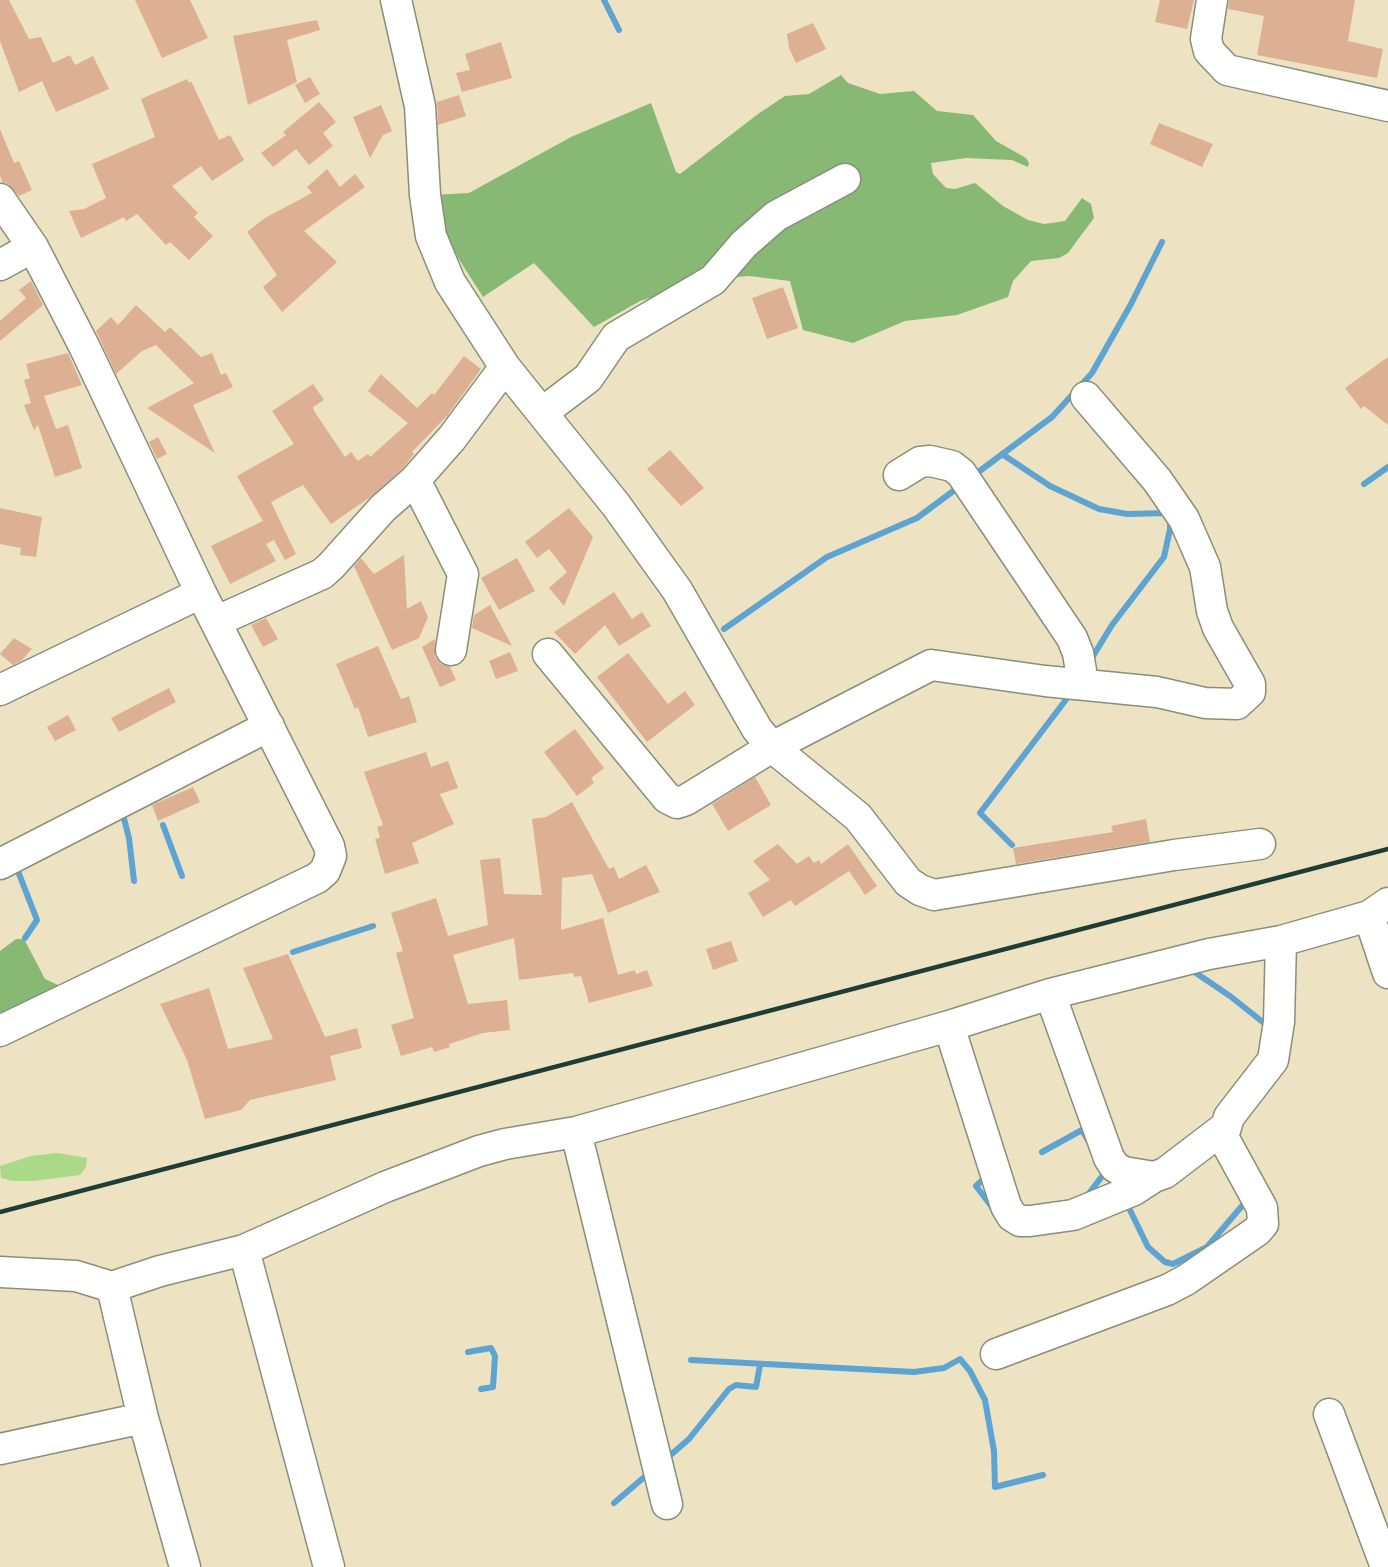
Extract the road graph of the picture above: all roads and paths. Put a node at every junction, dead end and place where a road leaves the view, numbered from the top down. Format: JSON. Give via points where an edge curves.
{"nodes":[{"id":1,"x":396,"y":0,"type":"edge"},
{"id":2,"x":1212,"y":0,"type":"edge"},
{"id":3,"x":1388,"y":106,"type":"edge"},
{"id":4,"x":845,"y":179,"type":"dead end"},
{"id":5,"x":0,"y":199,"type":"edge"},
{"id":6,"x":33,"y":247,"type":"junction"},
{"id":7,"x":0,"y":265,"type":"edge"},
{"id":8,"x":505,"y":367,"type":"junction"},
{"id":9,"x":1086,"y":397,"type":"dead end"},
{"id":10,"x":543,"y":412,"type":"junction"},
{"id":11,"x":898,"y":475,"type":"dead end"},
{"id":12,"x":415,"y":480,"type":"junction"},
{"id":13,"x":201,"y":592,"type":"junction"},
{"id":14,"x":217,"y":621,"type":"junction"},
{"id":15,"x":451,"y":650,"type":"dead end"},
{"id":16,"x":548,"y":654,"type":"dead end"},
{"id":17,"x":1083,"y":683,"type":"junction"},
{"id":18,"x":0,"y":690,"type":"edge"},
{"id":19,"x":269,"y":726,"type":"junction"},
{"id":20,"x":772,"y":747,"type":"junction"},
{"id":21,"x":1260,"y":844,"type":"dead end"},
{"id":22,"x":0,"y":864,"type":"edge"},
{"id":23,"x":1378,"y":910,"type":"edge"},
{"id":24,"x":1281,"y":941,"type":"junction"},
{"id":25,"x":1388,"y":973,"type":"edge"},
{"id":26,"x":1050,"y":994,"type":"junction"},
{"id":27,"x":949,"y":1026,"type":"junction"},
{"id":28,"x":0,"y":1031,"type":"edge"},
{"id":29,"x":1224,"y":1128,"type":"junction"},
{"id":30,"x":576,"y":1132,"type":"junction"},
{"id":31,"x":1154,"y":1177,"type":"junction"},
{"id":32,"x":244,"y":1250,"type":"junction"},
{"id":33,"x":0,"y":1272,"type":"edge"},
{"id":34,"x":112,"y":1287,"type":"junction"},
{"id":35,"x":996,"y":1354,"type":"dead end"},
{"id":36,"x":1329,"y":1414,"type":"dead end"},
{"id":37,"x":143,"y":1418,"type":"junction"},
{"id":38,"x":0,"y":1449,"type":"edge"},
{"id":39,"x":667,"y":1504,"type":"dead end"},
{"id":40,"x":185,"y":1567,"type":"edge"},
{"id":41,"x":328,"y":1567,"type":"edge"},
{"id":42,"x":1386,"y":1567,"type":"edge"}],
"edges":[{"from":1,"to":8,"type":"street","via":[[420,106],[431,236],[450,282]]},
{"from":2,"to":3,"type":"street","via":[[1206,39],[1209,51],[1227,70]]},
{"from":4,"to":10,"type":"street","via":[[776,216],[744,244],[713,280],[616,337],[588,378]]},
{"from":5,"to":6,"type":"street"},
{"from":6,"to":7,"type":"street"},
{"from":6,"to":13,"type":"street"},
{"from":8,"to":10,"type":"street"},
{"from":8,"to":12,"type":"street"},
{"from":9,"to":17,"type":"street","via":[[1184,519],[1205,567],[1218,628],[1250,684],[1250,692],[1237,704],[1219,704]]},
{"from":10,"to":20,"type":"street","via":[[677,590],[757,729]]},
{"from":11,"to":17,"type":"street","via":[[930,460],[961,473],[1067,631],[1078,653]]},
{"from":12,"to":14,"type":"street","via":[[383,508],[322,574]]},
{"from":12,"to":15,"type":"street","via":[[463,574]]},
{"from":13,"to":14,"type":"street"},
{"from":13,"to":18,"type":"street"},
{"from":14,"to":19,"type":"street"},
{"from":16,"to":20,"type":"street","via":[[672,803],[686,800]]},
{"from":17,"to":20,"type":"street","via":[[932,665]]},
{"from":19,"to":22,"type":"street"},
{"from":19,"to":28,"type":"street","via":[[329,846],[331,856],[325,871]]},
{"from":20,"to":21,"type":"street","via":[[858,817],[909,882],[934,895]]},
{"from":23,"to":24,"type":"street"},
{"from":23,"to":25,"type":"street"},
{"from":24,"to":26,"type":"street","via":[[1209,954]]},
{"from":24,"to":29,"type":"street","via":[[1279,1022],[1273,1060]]},
{"from":26,"to":27,"type":"street"},
{"from":26,"to":31,"type":"street","via":[[1109,1158],[1124,1172]]},
{"from":27,"to":30,"type":"street"},
{"from":27,"to":31,"type":"street","via":[[1012,1216],[1030,1221],[1073,1215],[1134,1190]]},
{"from":29,"to":31,"type":"street","via":[[1165,1173]]},
{"from":29,"to":35,"type":"street","via":[[1224,1143],[1262,1208],[1263,1224],[1257,1231],[1167,1290]]},
{"from":30,"to":32,"type":"street","via":[[479,1151],[385,1187]]},
{"from":30,"to":39,"type":"street"},
{"from":32,"to":34,"type":"street"},
{"from":32,"to":41,"type":"street"},
{"from":33,"to":34,"type":"street","via":[[76,1276]]},
{"from":34,"to":37,"type":"street"},
{"from":36,"to":42,"type":"street"},
{"from":37,"to":38,"type":"street"},
{"from":37,"to":40,"type":"street"}]}
